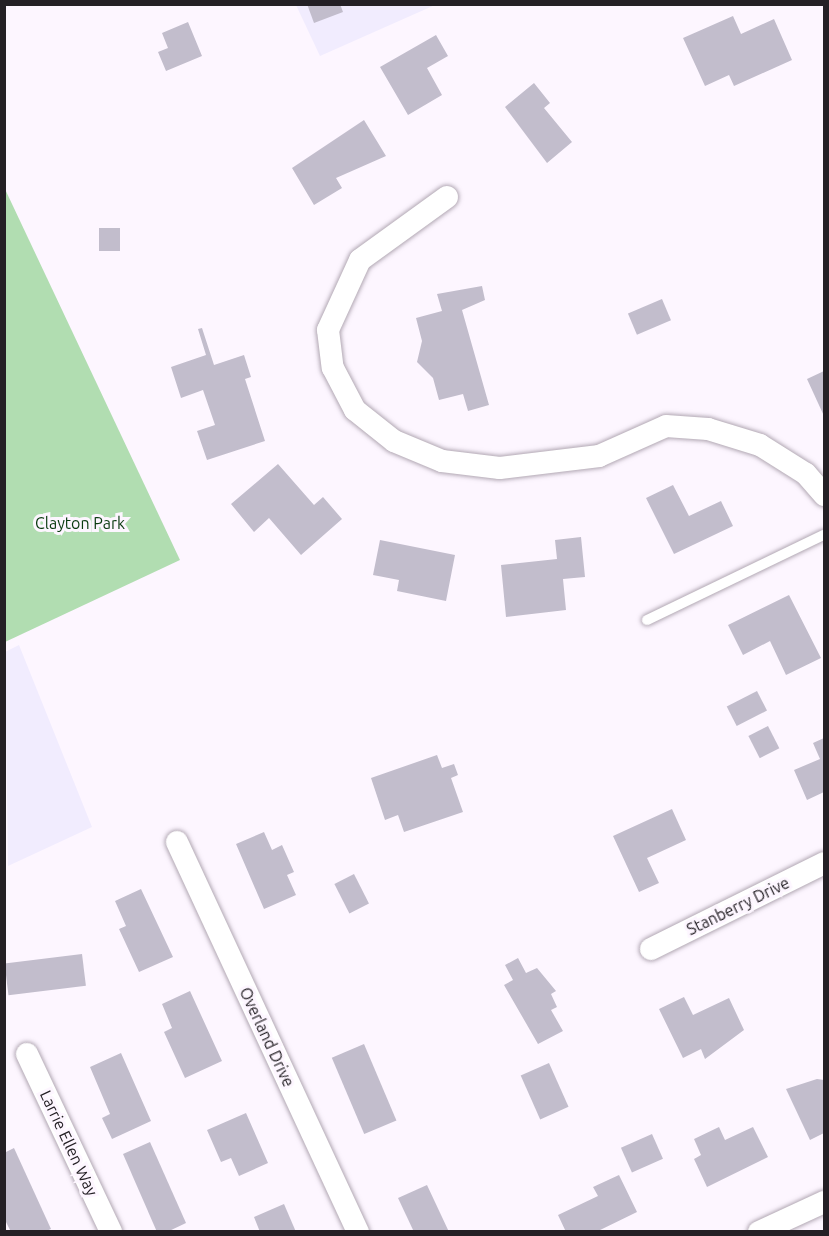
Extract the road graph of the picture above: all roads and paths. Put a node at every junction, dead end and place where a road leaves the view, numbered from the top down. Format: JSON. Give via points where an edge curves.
{"nodes":[{"id":1,"x":447,"y":196,"type":"dead end"},
{"id":2,"x":825,"y":495,"type":"edge"},
{"id":3,"x":825,"y":535,"type":"edge"},
{"id":4,"x":647,"y":620,"type":"dead end"},
{"id":5,"x":177,"y":842,"type":"dead end"},
{"id":6,"x":825,"y":863,"type":"edge"},
{"id":7,"x":651,"y":950,"type":"dead end"},
{"id":8,"x":27,"y":1054,"type":"dead end"},
{"id":9,"x":825,"y":1202,"type":"edge"},
{"id":10,"x":111,"y":1232,"type":"edge"},
{"id":11,"x":358,"y":1232,"type":"edge"},
{"id":12,"x":759,"y":1232,"type":"edge"}],
"edges":[{"from":1,"to":2,"type":"street","via":[[360,260],[328,330],[333,368],[355,410],[394,441],[442,460],[500,468],[598,456],[666,426],[708,429],[760,445],[806,474]]},
{"from":3,"to":4,"type":"lane"},
{"from":5,"to":11,"type":"street","name":"Overland Drive"},
{"from":6,"to":7,"type":"street","name":"Stanberry Drive"},
{"from":8,"to":10,"type":"street","name":"Larrie Ellen Way"},
{"from":9,"to":12,"type":"street"}]}
